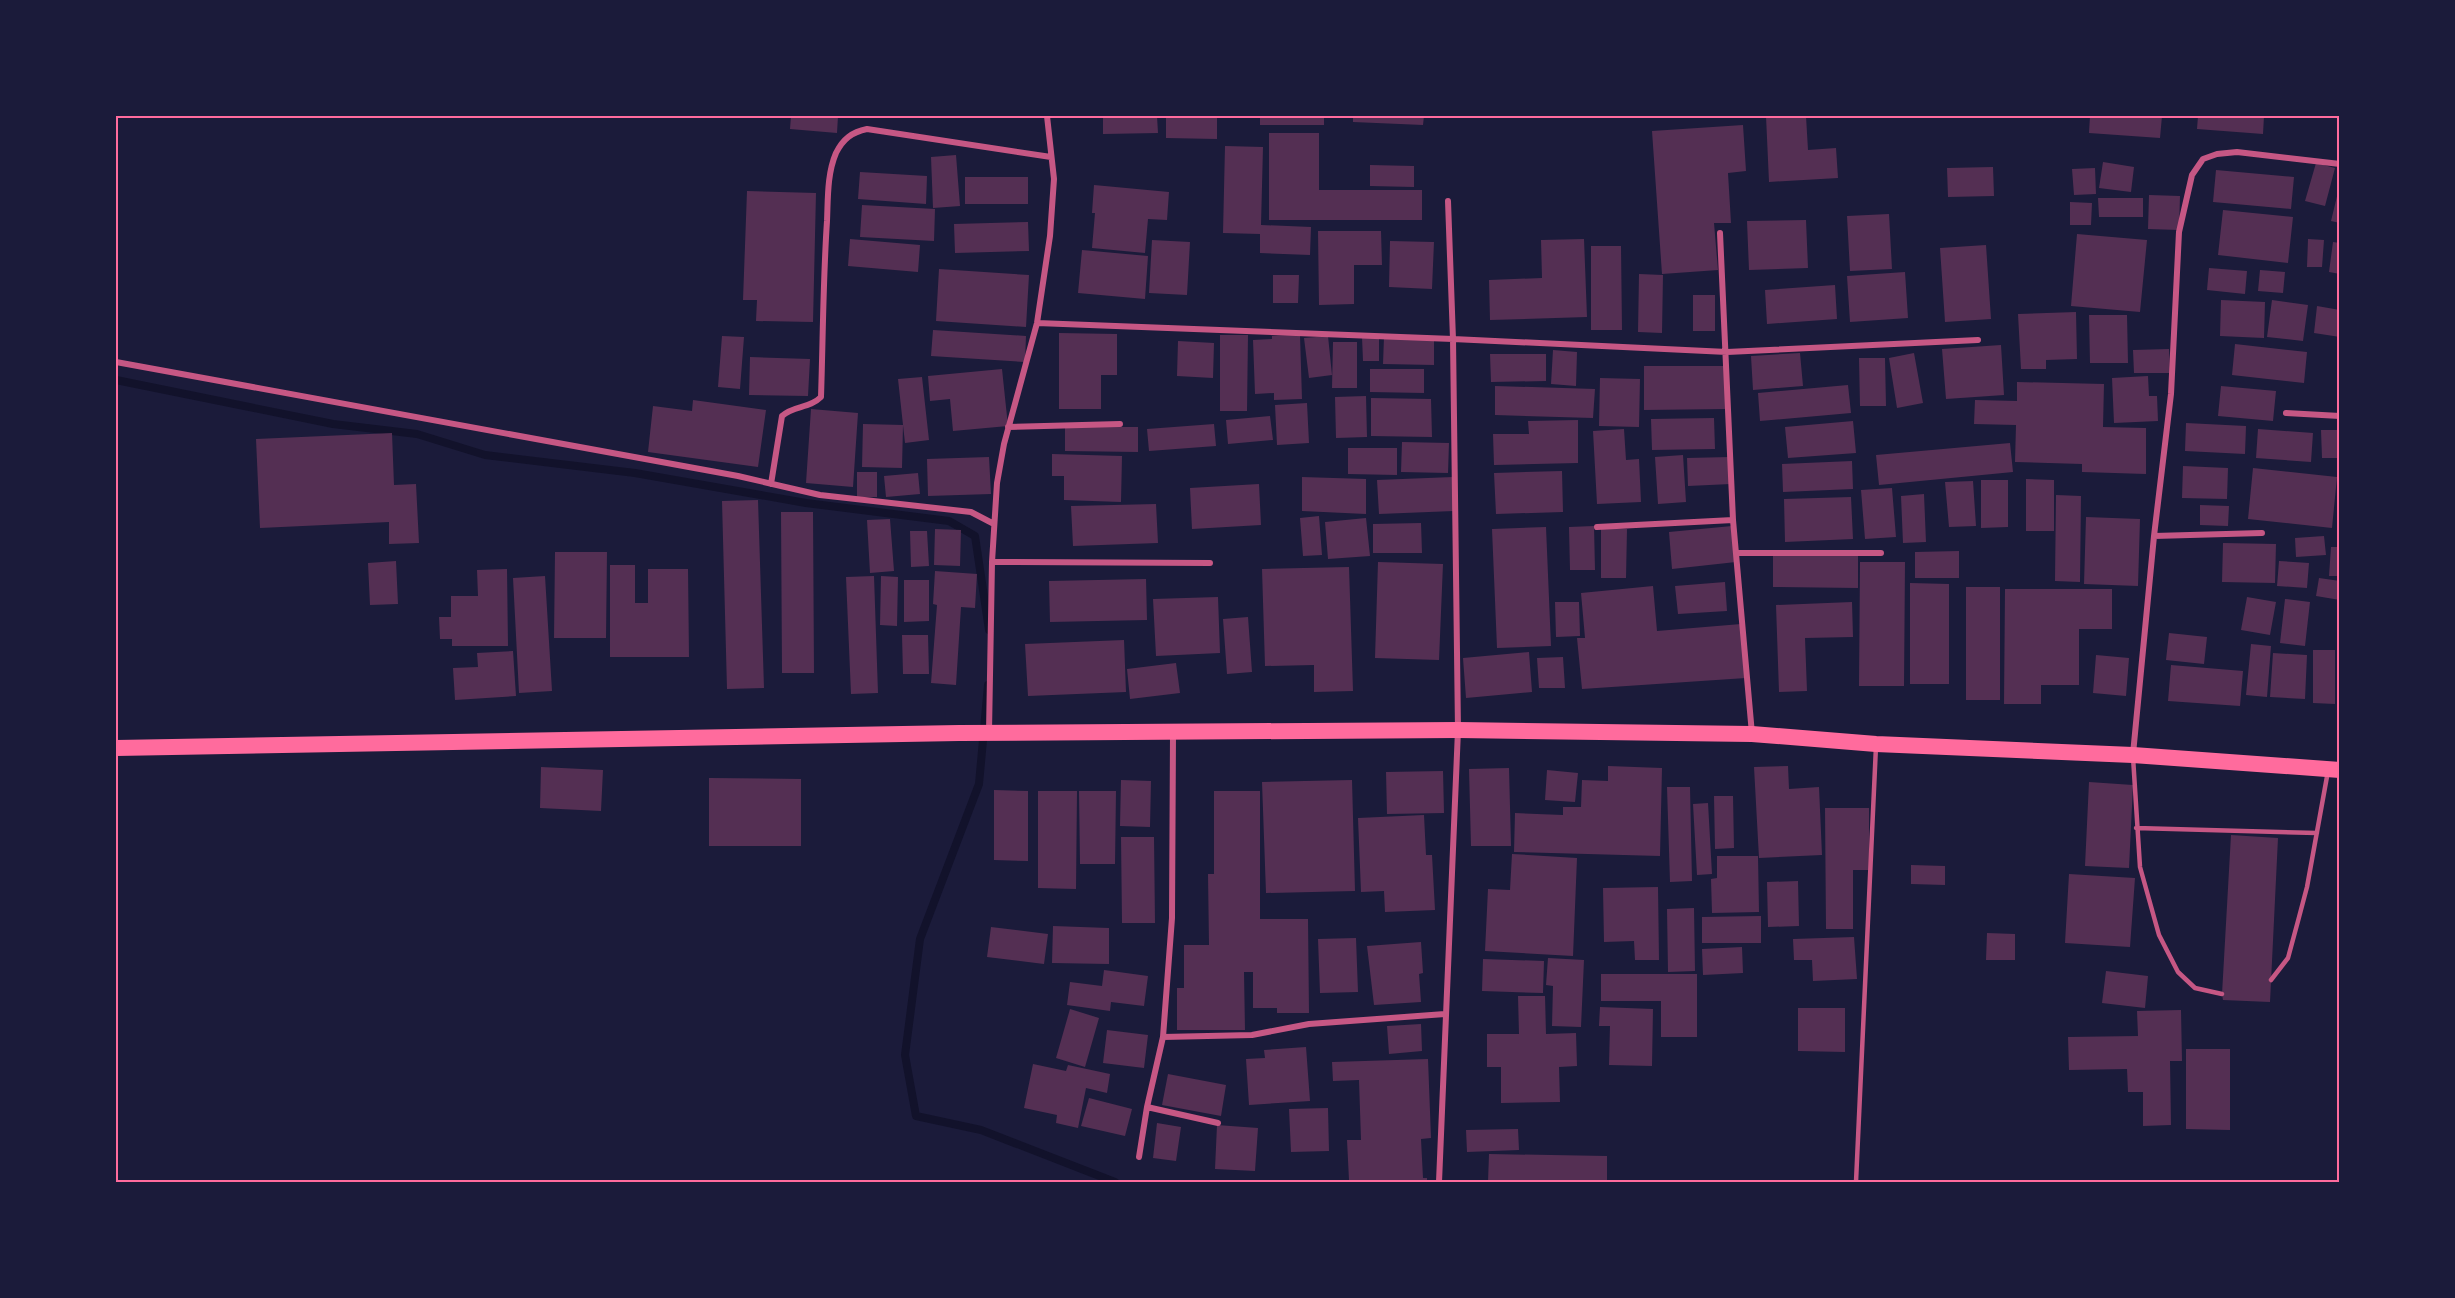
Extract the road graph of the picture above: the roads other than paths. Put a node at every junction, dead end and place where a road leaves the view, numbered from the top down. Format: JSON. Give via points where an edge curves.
{"nodes":[{"id":1,"x":1047,"y":116,"type":"edge"},
{"id":2,"x":1051,"y":157,"type":"junction"},
{"id":3,"x":2340,"y":164,"type":"edge"},
{"id":4,"x":1448,"y":201,"type":"dead end"},
{"id":5,"x":1720,"y":232,"type":"dead end"},
{"id":6,"x":1037,"y":323,"type":"junction"},
{"id":7,"x":1452,"y":339,"type":"junction"},
{"id":8,"x":1978,"y":340,"type":"dead end"},
{"id":9,"x":1727,"y":352,"type":"junction"},
{"id":10,"x":116,"y":362,"type":"edge"},
{"id":11,"x":2286,"y":412,"type":"dead end"},
{"id":12,"x":2340,"y":416,"type":"edge"},
{"id":13,"x":1120,"y":424,"type":"dead end"},
{"id":14,"x":1008,"y":427,"type":"junction"},
{"id":15,"x":771,"y":484,"type":"junction"},
{"id":16,"x":1733,"y":520,"type":"junction"},
{"id":17,"x":994,"y":524,"type":"junction"},
{"id":18,"x":1597,"y":527,"type":"dead end"},
{"id":19,"x":2262,"y":534,"type":"dead end"},
{"id":20,"x":2154,"y":536,"type":"junction"},
{"id":21,"x":1737,"y":553,"type":"junction"},
{"id":22,"x":1881,"y":553,"type":"dead end"},
{"id":23,"x":992,"y":562,"type":"junction"},
{"id":24,"x":1210,"y":563,"type":"dead end"},
{"id":25,"x":1458,"y":730,"type":"junction"},
{"id":26,"x":988,"y":732,"type":"junction"},
{"id":27,"x":1173,"y":733,"type":"junction"},
{"id":28,"x":1752,"y":734,"type":"junction"},
{"id":29,"x":1876,"y":744,"type":"junction"},
{"id":30,"x":116,"y":748,"type":"edge"},
{"id":31,"x":2133,"y":755,"type":"junction"},
{"id":32,"x":2334,"y":770,"type":"edge"},
{"id":33,"x":2136,"y":828,"type":"junction"},
{"id":34,"x":2317,"y":833,"type":"junction"},
{"id":35,"x":2271,"y":980,"type":"dead end"},
{"id":36,"x":2222,"y":994,"type":"dead end"},
{"id":37,"x":1445,"y":1014,"type":"junction"},
{"id":38,"x":1164,"y":1037,"type":"junction"},
{"id":39,"x":1146,"y":1107,"type":"junction"},
{"id":40,"x":1218,"y":1123,"type":"dead end"},
{"id":41,"x":1139,"y":1157,"type":"dead end"},
{"id":42,"x":1439,"y":1182,"type":"edge"},
{"id":43,"x":1856,"y":1182,"type":"edge"}],
"edges":[{"from":1,"to":2,"type":"street"},
{"from":2,"to":6,"type":"street","via":[[1054,179],[1050,236]]},
{"from":2,"to":15,"type":"street","via":[[867,129],[846,138],[830,170],[821,397],[782,416]]},
{"from":3,"to":20,"type":"street","via":[[2237,152],[2203,159],[2192,175],[2179,232],[2171,394]]},
{"from":4,"to":7,"type":"street"},
{"from":5,"to":9,"type":"street"},
{"from":6,"to":7,"type":"street"},
{"from":6,"to":14,"type":"street"},
{"from":7,"to":9,"type":"street"},
{"from":7,"to":25,"type":"street"},
{"from":8,"to":9,"type":"street"},
{"from":9,"to":16,"type":"street"},
{"from":10,"to":15,"type":"street"},
{"from":11,"to":12,"type":"street"},
{"from":13,"to":14,"type":"street"},
{"from":14,"to":17,"type":"street","via":[[999,463]]},
{"from":15,"to":17,"type":"street","via":[[820,495],[971,512]]},
{"from":16,"to":18,"type":"street"},
{"from":16,"to":21,"type":"street"},
{"from":17,"to":23,"type":"street"},
{"from":19,"to":20,"type":"street"},
{"from":20,"to":31,"type":"street"},
{"from":21,"to":22,"type":"street"},
{"from":21,"to":28,"type":"street"},
{"from":23,"to":24,"type":"street"},
{"from":23,"to":26,"type":"street"},
{"from":25,"to":27,"type":"highway"},
{"from":25,"to":28,"type":"highway"},
{"from":25,"to":37,"type":"street"},
{"from":26,"to":27,"type":"highway"},
{"from":26,"to":30,"type":"highway"},
{"from":27,"to":38,"type":"street","via":[[1173,887]]},
{"from":28,"to":29,"type":"highway"},
{"from":29,"to":31,"type":"highway"},
{"from":29,"to":43,"type":"lane"},
{"from":31,"to":32,"type":"highway"},
{"from":31,"to":33,"type":"lane"},
{"from":32,"to":34,"type":"lane"},
{"from":33,"to":34,"type":"lane"},
{"from":33,"to":36,"type":"lane","via":[[2148,899],[2178,972],[2195,988]]},
{"from":34,"to":35,"type":"lane","via":[[2288,958]]},
{"from":37,"to":38,"type":"street","via":[[1309,1024],[1252,1035]]},
{"from":37,"to":42,"type":"street"},
{"from":38,"to":39,"type":"street"},
{"from":39,"to":40,"type":"street"},
{"from":39,"to":41,"type":"street"}]}
